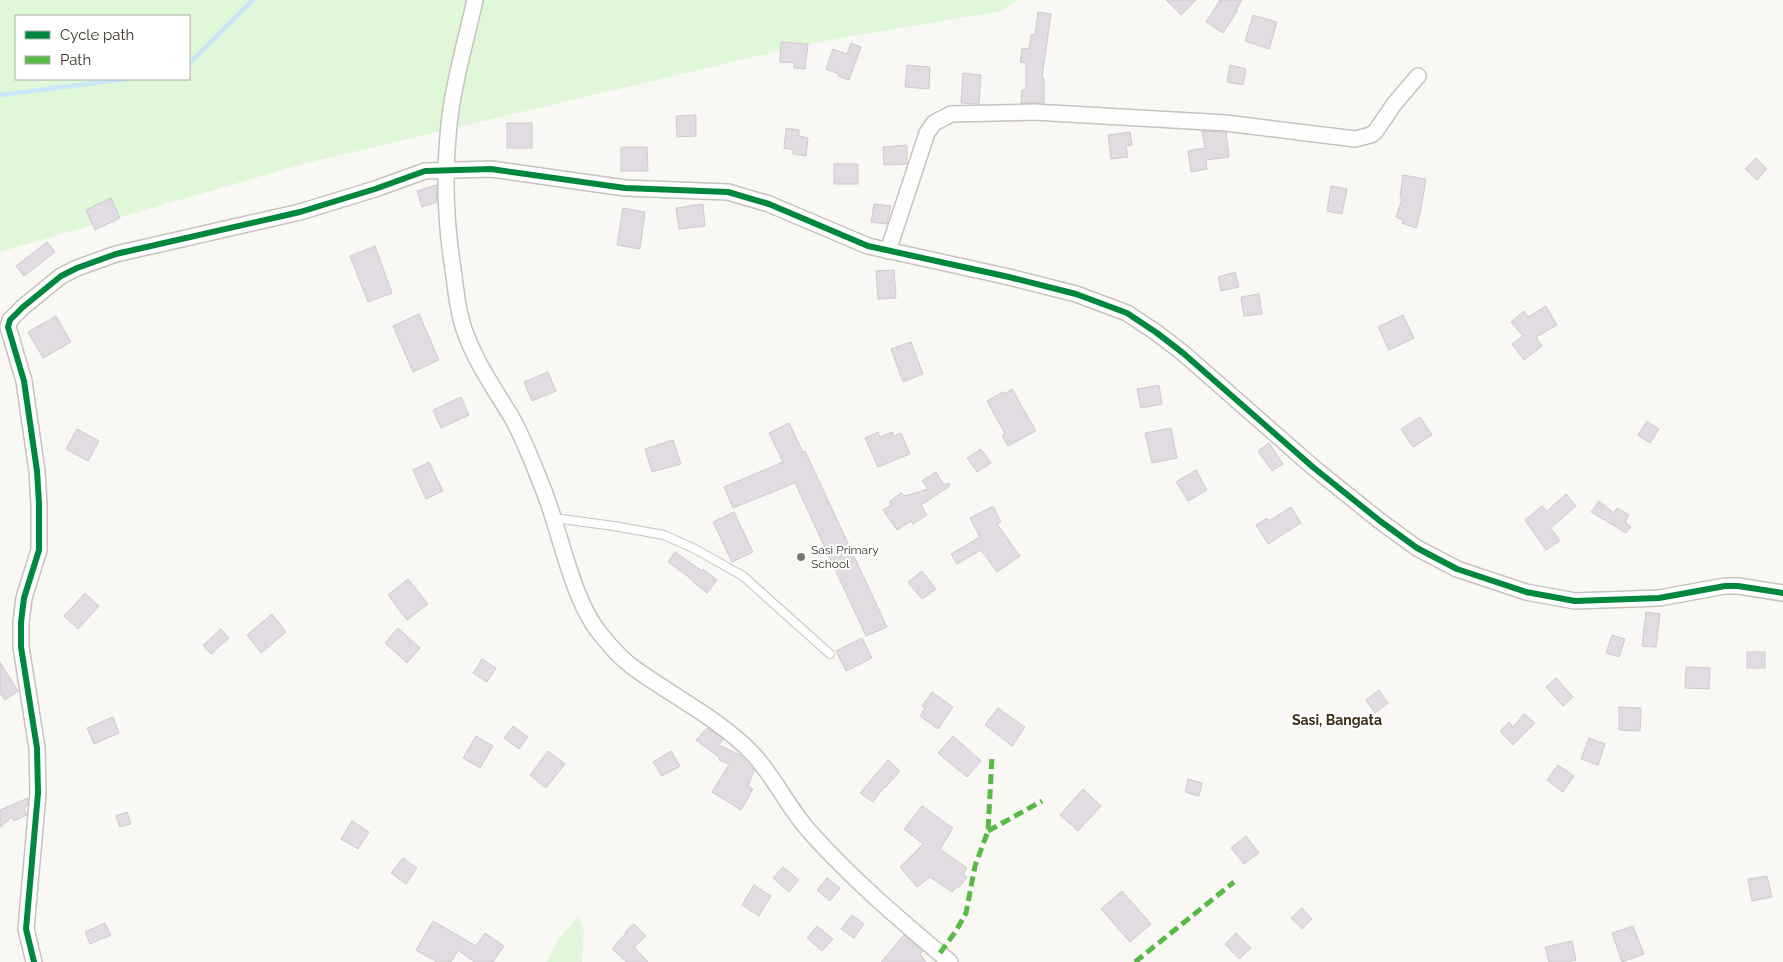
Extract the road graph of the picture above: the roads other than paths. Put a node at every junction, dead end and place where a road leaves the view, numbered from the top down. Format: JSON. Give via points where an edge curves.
{"nodes":[{"id":1,"x":475,"y":0,"type":"edge"},
{"id":2,"x":1418,"y":76,"type":"dead end"},
{"id":3,"x":447,"y":170,"type":"junction"},
{"id":4,"x":888,"y":251,"type":"junction"},
{"id":5,"x":554,"y":518,"type":"junction"},
{"id":6,"x":1783,"y":593,"type":"edge"},
{"id":7,"x":830,"y":654,"type":"dead end"},
{"id":8,"x":34,"y":962,"type":"edge"},
{"id":9,"x":950,"y":962,"type":"edge"}],
"edges":[{"from":1,"to":3,"type":"street","via":[[453,98]]},
{"from":2,"to":4,"type":"street","via":[[1375,132],[1355,139],[1178,120],[1034,112],[951,114],[934,123],[927,132]]},
{"from":3,"to":4,"type":"street","via":[[491,169],[625,188],[728,192],[769,204],[868,246]]},
{"from":3,"to":5,"type":"street","via":[[449,244],[466,335],[514,420]]},
{"from":3,"to":8,"type":"street","via":[[426,171],[300,212],[116,254],[61,276],[10,320],[8,327],[24,380],[39,504],[39,550],[20,622],[36,748],[38,793],[26,929]]},
{"from":4,"to":6,"type":"street","via":[[1067,292],[1127,313],[1183,353],[1380,521],[1417,548],[1457,569],[1526,592],[1575,601],[1659,598],[1725,586]]},
{"from":5,"to":7,"type":"lane","via":[[664,535],[695,549],[743,576]]},
{"from":5,"to":9,"type":"street","via":[[586,613],[600,634],[628,664],[743,744],[773,779],[809,831],[873,896]]}]}
